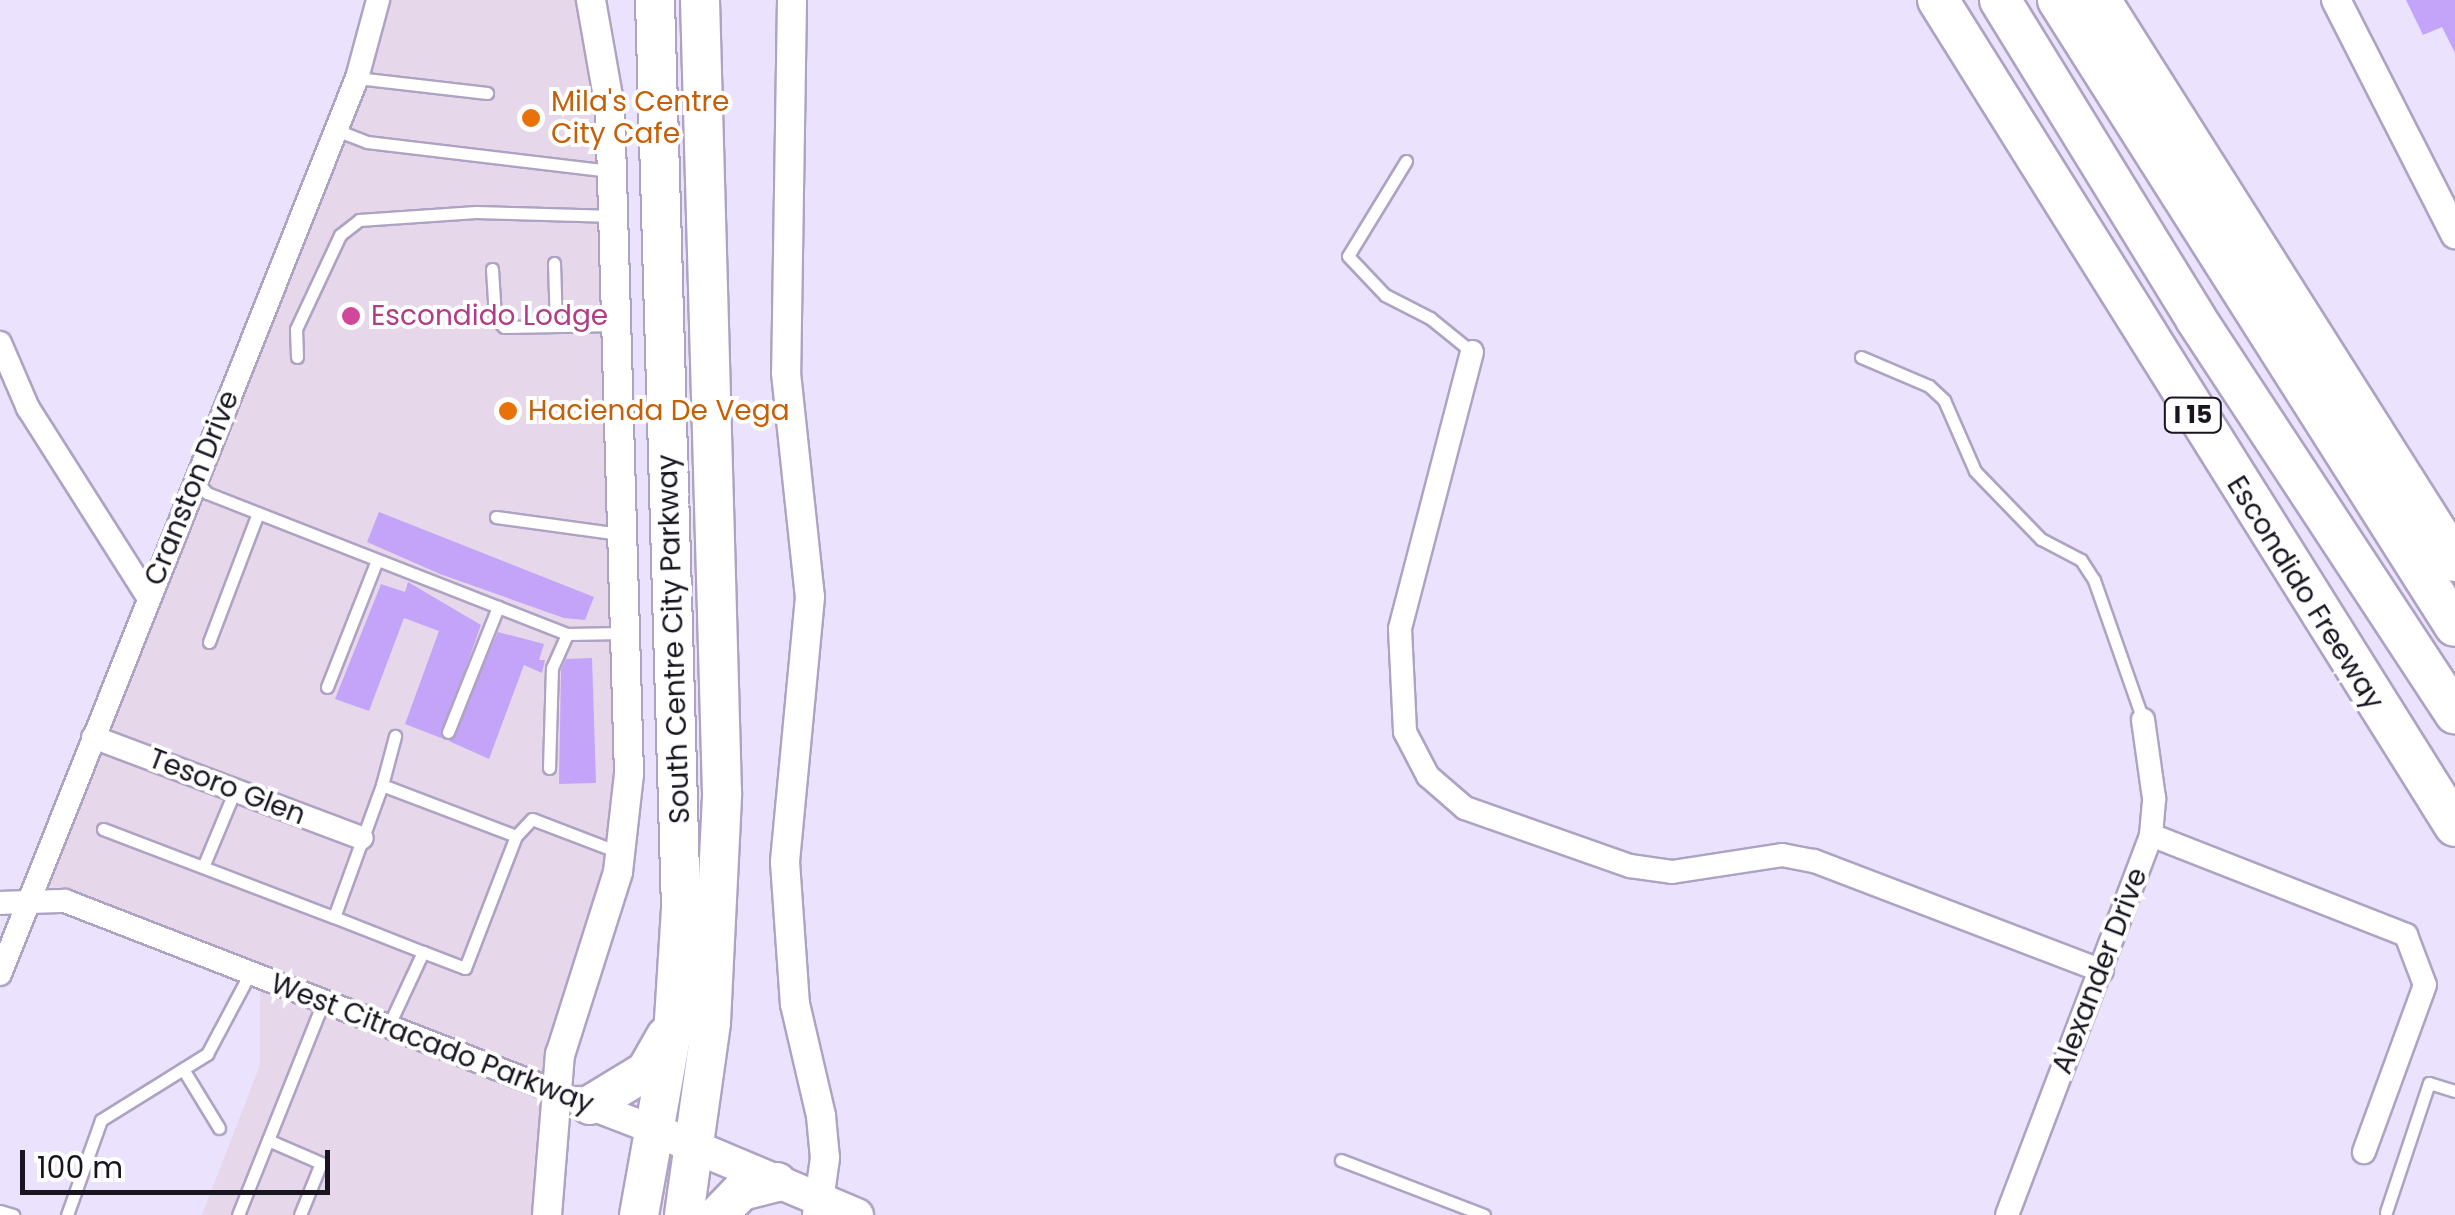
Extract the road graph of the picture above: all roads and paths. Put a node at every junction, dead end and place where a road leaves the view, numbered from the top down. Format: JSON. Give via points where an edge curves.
{"nodes":[{"id":1,"x":378,"y":0,"type":"edge"},
{"id":2,"x":592,"y":0,"type":"edge"},
{"id":3,"x":655,"y":0,"type":"edge"},
{"id":4,"x":700,"y":0,"type":"edge"},
{"id":5,"x":792,"y":0,"type":"edge"},
{"id":6,"x":1938,"y":0,"type":"edge"},
{"id":7,"x":2000,"y":0,"type":"edge"},
{"id":8,"x":2058,"y":0,"type":"edge"},
{"id":9,"x":2100,"y":0,"type":"edge"},
{"id":10,"x":2336,"y":0,"type":"edge"},
{"id":11,"x":357,"y":78,"type":"junction"},
{"id":12,"x":487,"y":92,"type":"dead end"},
{"id":13,"x":336,"y":130,"type":"junction"},
{"id":14,"x":1406,"y":161,"type":"dead end"},
{"id":15,"x":612,"y":170,"type":"junction"},
{"id":16,"x":614,"y":216,"type":"junction"},
{"id":17,"x":2455,"y":234,"type":"edge"},
{"id":18,"x":554,"y":263,"type":"dead end"},
{"id":19,"x":492,"y":268,"type":"dead end"},
{"id":20,"x":617,"y":325,"type":"junction"},
{"id":21,"x":556,"y":326,"type":"junction"},
{"id":22,"x":0,"y":342,"type":"edge"},
{"id":23,"x":1472,"y":352,"type":"joint"},
{"id":24,"x":296,"y":356,"type":"dead end"},
{"id":25,"x":1861,"y":358,"type":"dead end"},
{"id":26,"x":195,"y":480,"type":"junction"},
{"id":27,"x":258,"y":513,"type":"junction"},
{"id":28,"x":496,"y":517,"type":"dead end"},
{"id":29,"x":624,"y":535,"type":"junction"},
{"id":30,"x":378,"y":560,"type":"junction"},
{"id":31,"x":2455,"y":561,"type":"edge"},
{"id":32,"x":148,"y":597,"type":"junction"},
{"id":33,"x":498,"y":607,"type":"junction"},
{"id":34,"x":2455,"y":626,"type":"edge"},
{"id":35,"x":567,"y":634,"type":"junction"},
{"id":36,"x":627,"y":634,"type":"junction"},
{"id":37,"x":208,"y":642,"type":"dead end"},
{"id":38,"x":327,"y":687,"type":"dead end"},
{"id":39,"x":2455,"y":712,"type":"edge"},
{"id":40,"x":2143,"y":720,"type":"joint"},
{"id":41,"x":448,"y":732,"type":"dead end"},
{"id":42,"x":395,"y":736,"type":"dead end"},
{"id":43,"x":93,"y":737,"type":"junction"},
{"id":44,"x":549,"y":768,"type":"dead end"},
{"id":45,"x":382,"y":785,"type":"junction"},
{"id":46,"x":235,"y":790,"type":"junction"},
{"id":47,"x":2455,"y":826,"type":"edge"},
{"id":48,"x":103,"y":829,"type":"dead end"},
{"id":49,"x":2150,"y":835,"type":"junction"},
{"id":50,"x":516,"y":836,"type":"junction"},
{"id":51,"x":362,"y":838,"type":"junction"},
{"id":52,"x":622,"y":854,"type":"junction"},
{"id":53,"x":202,"y":867,"type":"junction"},
{"id":54,"x":27,"y":902,"type":"junction"},
{"id":55,"x":0,"y":903,"type":"edge"},
{"id":56,"x":334,"y":917,"type":"junction"},
{"id":57,"x":422,"y":952,"type":"junction"},
{"id":58,"x":2102,"y":971,"type":"junction"},
{"id":59,"x":250,"y":973,"type":"junction"},
{"id":60,"x":0,"y":974,"type":"edge"},
{"id":61,"x":323,"y":1002,"type":"junction"},
{"id":62,"x":674,"y":1020,"type":"junction"},
{"id":63,"x":388,"y":1027,"type":"junction"},
{"id":64,"x":184,"y":1069,"type":"junction"},
{"id":65,"x":555,"y":1091,"type":"junction"},
{"id":66,"x":2455,"y":1091,"type":"edge"},
{"id":67,"x":590,"y":1105,"type":"junction"},
{"id":68,"x":219,"y":1128,"type":"dead end"},
{"id":69,"x":657,"y":1130,"type":"junction"},
{"id":70,"x":268,"y":1140,"type":"junction"},
{"id":71,"x":697,"y":1146,"type":"junction"},
{"id":72,"x":2364,"y":1152,"type":"dead end"},
{"id":73,"x":1341,"y":1160,"type":"dead end"},
{"id":74,"x":778,"y":1182,"type":"junction"},
{"id":75,"x":818,"y":1208,"type":"edge"},
{"id":76,"x":0,"y":1211,"type":"edge"},
{"id":77,"x":2387,"y":1214,"type":"edge"},
{"id":78,"x":13,"y":1215,"type":"edge"},
{"id":79,"x":68,"y":1215,"type":"edge"},
{"id":80,"x":238,"y":1215,"type":"edge"},
{"id":81,"x":300,"y":1215,"type":"edge"},
{"id":82,"x":547,"y":1215,"type":"edge"},
{"id":83,"x":638,"y":1215,"type":"edge"},
{"id":84,"x":684,"y":1215,"type":"edge"},
{"id":85,"x":718,"y":1215,"type":"edge"},
{"id":86,"x":856,"y":1215,"type":"edge"},
{"id":87,"x":1484,"y":1215,"type":"edge"},
{"id":88,"x":2007,"y":1215,"type":"edge"}],
"edges":[{"from":1,"to":11,"type":"street","name":"Cranston Drive"},
{"from":2,"to":15,"type":"street","via":[[608,91]]},
{"from":3,"to":62,"type":"highway","name":"South Centre City Parkway","via":[[680,794]]},
{"from":4,"to":71,"type":"highway","name":"South Centre City Parkway","via":[[722,793]]},
{"from":5,"to":75,"type":"street","via":[[786,361],[810,597],[785,862],[795,1004],[821,1116]]},
{"from":6,"to":47,"type":"highway","name":"Escondido Freeway","number":"I 15"},
{"from":7,"to":39,"type":"highway","via":[[2196,319]]},
{"from":8,"to":34,"type":"highway"},
{"from":9,"to":31,"type":"highway"},
{"from":10,"to":17,"type":"street"},
{"from":11,"to":12,"type":"lane"},
{"from":11,"to":13,"type":"street","name":"Cranston Drive"},
{"from":13,"to":15,"type":"lane","via":[[367,142]]},
{"from":13,"to":26,"type":"street","name":"Cranston Drive"},
{"from":14,"to":23,"type":"lane","via":[[1348,256],[1384,294],[1430,318]]},
{"from":15,"to":16,"type":"street"},
{"from":16,"to":20,"type":"street"},
{"from":16,"to":24,"type":"lane","via":[[476,212],[359,220],[340,236],[296,329]]},
{"from":18,"to":21,"type":"lane"},
{"from":19,"to":21,"type":"lane","via":[[498,324]]},
{"from":20,"to":21,"type":"lane"},
{"from":20,"to":29,"type":"street"},
{"from":22,"to":32,"type":"street","via":[[28,408]]},
{"from":23,"to":58,"type":"street","via":[[1400,630],[1406,732],[1428,776],[1465,808],[1630,866],[1672,872],[1782,855],[1814,861]]},
{"from":25,"to":40,"type":"lane","via":[[1929,386],[1944,400],[1975,471],[2041,539],[2081,560]]},
{"from":26,"to":27,"type":"lane","via":[[207,493]]},
{"from":26,"to":32,"type":"street","name":"Cranston Drive"},
{"from":27,"to":30,"type":"lane"},
{"from":27,"to":37,"type":"lane"},
{"from":28,"to":29,"type":"lane"},
{"from":29,"to":36,"type":"street"},
{"from":30,"to":33,"type":"lane"},
{"from":30,"to":38,"type":"lane"},
{"from":32,"to":43,"type":"street","name":"Cranston Drive"},
{"from":33,"to":35,"type":"lane"},
{"from":33,"to":41,"type":"lane"},
{"from":35,"to":36,"type":"lane"},
{"from":35,"to":44,"type":"lane","via":[[552,668]]},
{"from":36,"to":52,"type":"street","via":[[629,774]]},
{"from":40,"to":49,"type":"street","name":"Alexander Drive","via":[[2154,798]]},
{"from":42,"to":45,"type":"lane"},
{"from":43,"to":46,"type":"street","name":"Tesoro Glen"},
{"from":43,"to":54,"type":"street","name":"Cranston Drive"},
{"from":45,"to":50,"type":"lane"},
{"from":45,"to":51,"type":"lane"},
{"from":46,"to":51,"type":"street","name":"Tesoro Glen"},
{"from":46,"to":53,"type":"lane"},
{"from":48,"to":53,"type":"lane"},
{"from":49,"to":58,"type":"street","name":"Alexander Drive"},
{"from":49,"to":72,"type":"street","via":[[2406,936],[2425,985]]},
{"from":50,"to":52,"type":"lane","via":[[532,819]]},
{"from":50,"to":57,"type":"lane","via":[[465,968]]},
{"from":51,"to":56,"type":"lane"},
{"from":52,"to":65,"type":"street"},
{"from":53,"to":56,"type":"lane"},
{"from":54,"to":55,"type":"street","name":"West Citracado Parkway"},
{"from":54,"to":59,"type":"street","name":"West Citracado Parkway","via":[[65,901]]},
{"from":54,"to":60,"type":"street","name":"Cranston Drive"},
{"from":56,"to":57,"type":"lane"},
{"from":57,"to":63,"type":"lane"},
{"from":58,"to":88,"type":"street","name":"Alexander Drive"},
{"from":59,"to":61,"type":"street","name":"West Citracado Parkway"},
{"from":59,"to":64,"type":"lane","via":[[207,1054]]},
{"from":61,"to":63,"type":"street","name":"West Citracado Parkway"},
{"from":61,"to":70,"type":"lane"},
{"from":62,"to":67,"type":"highway","via":[[646,1071]]},
{"from":62,"to":69,"type":"highway","name":"South Centre City Parkway"},
{"from":63,"to":65,"type":"street","name":"West Citracado Parkway"},
{"from":64,"to":68,"type":"lane"},
{"from":64,"to":79,"type":"lane","via":[[102,1120]]},
{"from":65,"to":67,"type":"street","name":"West Citracado Parkway"},
{"from":65,"to":82,"type":"street"},
{"from":66,"to":77,"type":"lane","via":[[2429,1083]]},
{"from":67,"to":69,"type":"street","name":"West Citracado Parkway"},
{"from":69,"to":71,"type":"main road","name":"West Citracado Parkway"},
{"from":69,"to":83,"type":"highway","name":"South Centre City Parkway"},
{"from":70,"to":80,"type":"lane"},
{"from":70,"to":81,"type":"lane","via":[[321,1162]]},
{"from":71,"to":74,"type":"main road","name":"West Citracado Parkway"},
{"from":71,"to":84,"type":"highway","name":"South Centre City Parkway"},
{"from":73,"to":87,"type":"lane"},
{"from":74,"to":75,"type":"main road","name":"West Citracado Parkway"},
{"from":74,"to":85,"type":"highway","via":[[740,1191]]},
{"from":75,"to":86,"type":"main road","name":"West Citracado Parkway"},
{"from":76,"to":78,"type":"lane"}]}
